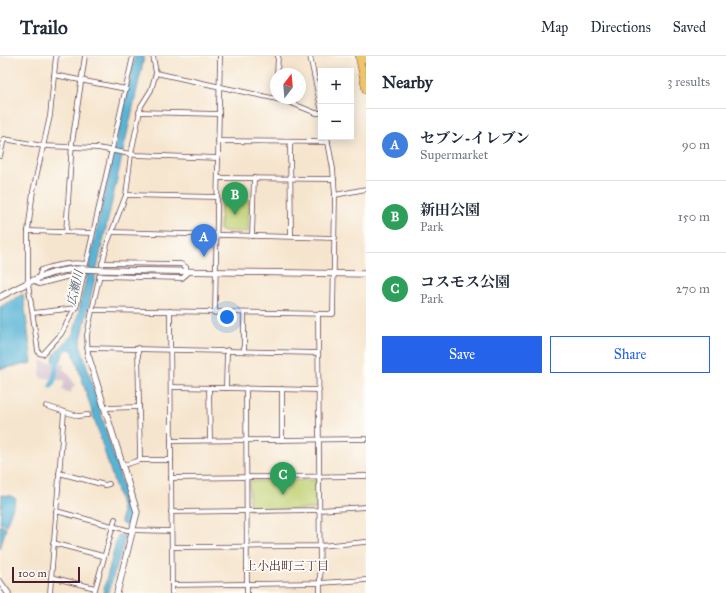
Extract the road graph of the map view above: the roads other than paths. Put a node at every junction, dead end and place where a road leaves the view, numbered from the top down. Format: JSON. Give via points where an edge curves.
{"nodes":[{"id":1,"x":56,"y":56,"type":"edge"},
{"id":2,"x":85,"y":56,"type":"edge"},
{"id":3,"x":133,"y":56,"type":"edge"},
{"id":4,"x":153,"y":56,"type":"edge"},
{"id":5,"x":220,"y":56,"type":"edge"},
{"id":6,"x":278,"y":56,"type":"edge"},
{"id":7,"x":310,"y":56,"type":"edge"},
{"id":8,"x":359,"y":56,"type":"edge"},
{"id":9,"x":365,"y":56,"type":"edge"},
{"id":10,"x":366,"y":60,"type":"edge"},
{"id":11,"x":277,"y":68,"type":"edge"},
{"id":12,"x":156,"y":73,"type":"junction"},
{"id":13,"x":54,"y":75,"type":"junction"},
{"id":14,"x":81,"y":80,"type":"junction"},
{"id":15,"x":219,"y":87,"type":"junction"},
{"id":16,"x":126,"y":90,"type":"junction"},
{"id":17,"x":366,"y":90,"type":"edge"},
{"id":18,"x":270,"y":97,"type":"edge"},
{"id":19,"x":294,"y":104,"type":"edge"},
{"id":20,"x":320,"y":104,"type":"edge"},
{"id":21,"x":139,"y":112,"type":"junction"},
{"id":22,"x":318,"y":113,"type":"edge"},
{"id":23,"x":219,"y":114,"type":"junction"},
{"id":24,"x":218,"y":141,"type":"junction"},
{"id":25,"x":290,"y":142,"type":"junction"},
{"id":26,"x":328,"y":142,"type":"joint"},
{"id":27,"x":43,"y":146,"type":"junction"},
{"id":28,"x":72,"y":147,"type":"junction"},
{"id":29,"x":113,"y":151,"type":"junction"},
{"id":30,"x":130,"y":154,"type":"junction"},
{"id":31,"x":0,"y":156,"type":"edge"},
{"id":32,"x":218,"y":158,"type":"junction"},
{"id":33,"x":218,"y":178,"type":"junction"},
{"id":34,"x":254,"y":178,"type":"junction"},
{"id":35,"x":290,"y":179,"type":"junction"},
{"id":36,"x":334,"y":179,"type":"junction"},
{"id":37,"x":366,"y":189,"type":"edge"},
{"id":38,"x":126,"y":195,"type":"junction"},
{"id":39,"x":335,"y":195,"type":"junction"},
{"id":40,"x":217,"y":197,"type":"junction"},
{"id":41,"x":28,"y":231,"type":"junction"},
{"id":42,"x":66,"y":232,"type":"junction"},
{"id":43,"x":112,"y":232,"type":"junction"},
{"id":44,"x":93,"y":233,"type":"junction"},
{"id":45,"x":216,"y":234,"type":"junction"},
{"id":46,"x":252,"y":236,"type":"junction"},
{"id":47,"x":291,"y":236,"type":"junction"},
{"id":48,"x":335,"y":238,"type":"junction"},
{"id":49,"x":102,"y":263,"type":"junction"},
{"id":50,"x":86,"y":264,"type":"junction"},
{"id":51,"x":187,"y":271,"type":"junction"},
{"id":52,"x":216,"y":272,"type":"junction"},
{"id":53,"x":334,"y":274,"type":"junction"},
{"id":54,"x":366,"y":274,"type":"edge"},
{"id":55,"x":99,"y":276,"type":"junction"},
{"id":56,"x":83,"y":277,"type":"junction"},
{"id":57,"x":37,"y":278,"type":"junction"},
{"id":58,"x":28,"y":283,"type":"junction"},
{"id":59,"x":0,"y":297,"type":"edge"},
{"id":60,"x":76,"y":308,"type":"junction"},
{"id":61,"x":92,"y":310,"type":"junction"},
{"id":62,"x":170,"y":311,"type":"junction"},
{"id":63,"x":33,"y":313,"type":"junction"},
{"id":64,"x":215,"y":313,"type":"junction"},
{"id":65,"x":244,"y":313,"type":"junction"},
{"id":66,"x":318,"y":314,"type":"junction"},
{"id":67,"x":87,"y":348,"type":"junction"},
{"id":68,"x":138,"y":348,"type":"junction"},
{"id":69,"x":170,"y":349,"type":"junction"},
{"id":70,"x":227,"y":350,"type":"junction"},
{"id":71,"x":244,"y":350,"type":"junction"},
{"id":72,"x":318,"y":353,"type":"junction"},
{"id":73,"x":88,"y":355,"type":"joint"},
{"id":74,"x":171,"y":387,"type":"junction"},
{"id":75,"x":209,"y":388,"type":"junction"},
{"id":76,"x":226,"y":388,"type":"junction"},
{"id":77,"x":246,"y":388,"type":"junction"},
{"id":78,"x":282,"y":389,"type":"junction"},
{"id":79,"x":319,"y":390,"type":"junction"},
{"id":80,"x":46,"y":406,"type":"dead end"},
{"id":81,"x":139,"y":407,"type":"junction"},
{"id":82,"x":105,"y":408,"type":"junction"},
{"id":83,"x":64,"y":412,"type":"junction"},
{"id":84,"x":88,"y":415,"type":"dead end"},
{"id":85,"x":210,"y":440,"type":"junction"},
{"id":86,"x":282,"y":440,"type":"junction"},
{"id":87,"x":319,"y":440,"type":"junction"},
{"id":88,"x":366,"y":440,"type":"edge"},
{"id":89,"x":171,"y":441,"type":"junction"},
{"id":90,"x":246,"y":441,"type":"junction"},
{"id":91,"x":140,"y":460,"type":"junction"},
{"id":92,"x":171,"y":460,"type":"junction"},
{"id":93,"x":124,"y":465,"type":"junction"},
{"id":94,"x":59,"y":473,"type":"junction"},
{"id":95,"x":366,"y":476,"type":"edge"},
{"id":96,"x":246,"y":477,"type":"junction"},
{"id":97,"x":319,"y":477,"type":"junction"},
{"id":98,"x":171,"y":478,"type":"junction"},
{"id":99,"x":109,"y":484,"type":"dead end"},
{"id":100,"x":366,"y":507,"type":"edge"},
{"id":101,"x":319,"y":510,"type":"junction"},
{"id":102,"x":56,"y":511,"type":"junction"},
{"id":103,"x":246,"y":511,"type":"junction"},
{"id":104,"x":171,"y":512,"type":"junction"},
{"id":105,"x":115,"y":519,"type":"dead end"},
{"id":106,"x":112,"y":526,"type":"junction"},
{"id":107,"x":134,"y":531,"type":"junction"},
{"id":108,"x":171,"y":531,"type":"junction"},
{"id":109,"x":366,"y":542,"type":"edge"},
{"id":110,"x":54,"y":543,"type":"junction"},
{"id":111,"x":319,"y":546,"type":"junction"},
{"id":112,"x":172,"y":547,"type":"junction"},
{"id":113,"x":247,"y":547,"type":"junction"},
{"id":114,"x":104,"y":556,"type":"junction"},
{"id":115,"x":51,"y":577,"type":"junction"},
{"id":116,"x":366,"y":580,"type":"edge"},
{"id":117,"x":0,"y":582,"type":"edge"},
{"id":118,"x":320,"y":583,"type":"junction"},
{"id":119,"x":172,"y":584,"type":"junction"},
{"id":120,"x":247,"y":584,"type":"junction"},
{"id":121,"x":95,"y":591,"type":"edge"},
{"id":122,"x":8,"y":593,"type":"edge"},
{"id":123,"x":50,"y":593,"type":"edge"},
{"id":124,"x":117,"y":593,"type":"edge"},
{"id":125,"x":172,"y":593,"type":"edge"},
{"id":126,"x":247,"y":593,"type":"edge"},
{"id":127,"x":320,"y":593,"type":"edge"}],
"edges":[{"from":1,"to":13,"type":"street"},
{"from":2,"to":14,"type":"street"},
{"from":3,"to":16,"type":"street"},
{"from":4,"to":12,"type":"street"},
{"from":5,"to":15,"type":"street"},
{"from":6,"to":11,"type":"street"},
{"from":7,"to":20,"type":"street"},
{"from":8,"to":17,"type":"highway"},
{"from":9,"to":10,"type":"highway"},
{"from":12,"to":15,"type":"street"},
{"from":12,"to":21,"type":"street","via":[[151,90],[141,104]]},
{"from":13,"to":14,"type":"street"},
{"from":13,"to":27,"type":"street","via":[[50,116]]},
{"from":14,"to":16,"type":"street"},
{"from":14,"to":28,"type":"street"},
{"from":15,"to":18,"type":"street"},
{"from":15,"to":23,"type":"street"},
{"from":16,"to":29,"type":"street"},
{"from":19,"to":22,"type":"street"},
{"from":21,"to":23,"type":"street"},
{"from":21,"to":30,"type":"street"},
{"from":23,"to":24,"type":"street"},
{"from":24,"to":25,"type":"street"},
{"from":24,"to":32,"type":"street"},
{"from":25,"to":26,"type":"street"},
{"from":25,"to":35,"type":"street"},
{"from":26,"to":36,"type":"street"},
{"from":27,"to":28,"type":"street"},
{"from":27,"to":31,"type":"street","via":[[4,139]]},
{"from":27,"to":41,"type":"street","via":[[33,191]]},
{"from":28,"to":29,"type":"street"},
{"from":28,"to":42,"type":"street"},
{"from":29,"to":30,"type":"street"},
{"from":29,"to":44,"type":"street"},
{"from":30,"to":32,"type":"street"},
{"from":30,"to":38,"type":"street"},
{"from":32,"to":33,"type":"street"},
{"from":33,"to":34,"type":"street"},
{"from":33,"to":40,"type":"street"},
{"from":34,"to":35,"type":"street"},
{"from":34,"to":46,"type":"street"},
{"from":35,"to":36,"type":"street"},
{"from":35,"to":47,"type":"street"},
{"from":36,"to":39,"type":"street"},
{"from":37,"to":39,"type":"street"},
{"from":38,"to":40,"type":"street"},
{"from":38,"to":43,"type":"street"},
{"from":39,"to":48,"type":"street"},
{"from":40,"to":45,"type":"street"},
{"from":41,"to":42,"type":"street"},
{"from":41,"to":58,"type":"street"},
{"from":42,"to":44,"type":"street"},
{"from":43,"to":45,"type":"street"},
{"from":43,"to":49,"type":"street"},
{"from":44,"to":50,"type":"street"},
{"from":45,"to":46,"type":"street"},
{"from":45,"to":52,"type":"street"},
{"from":46,"to":47,"type":"street"},
{"from":47,"to":48,"type":"street"},
{"from":48,"to":53,"type":"street"},
{"from":49,"to":51,"type":"street","via":[[174,264],[184,265]]},
{"from":49,"to":55,"type":"street"},
{"from":50,"to":56,"type":"street"},
{"from":50,"to":57,"type":"street","via":[[63,264],[42,269]]},
{"from":51,"to":52,"type":"street"},
{"from":51,"to":55,"type":"street","via":[[184,277],[176,278]]},
{"from":51,"to":57,"type":"street","bridge":true,"via":[[83,269],[65,270]]},
{"from":52,"to":53,"type":"street"},
{"from":52,"to":64,"type":"street"},
{"from":53,"to":54,"type":"street"},
{"from":53,"to":66,"type":"street","via":[[333,314]]},
{"from":55,"to":61,"type":"street"},
{"from":56,"to":57,"type":"street","via":[[71,276],[38,284]]},
{"from":56,"to":60,"type":"street"},
{"from":57,"to":58,"type":"street"},
{"from":58,"to":59,"type":"street"},
{"from":58,"to":63,"type":"street"},
{"from":60,"to":63,"type":"street"},
{"from":60,"to":63,"type":"street","via":[[61,334],[43,354],[38,352]]},
{"from":61,"to":62,"type":"street"},
{"from":61,"to":67,"type":"street"},
{"from":62,"to":64,"type":"street"},
{"from":62,"to":69,"type":"street"},
{"from":64,"to":65,"type":"street"},
{"from":65,"to":66,"type":"street"},
{"from":65,"to":71,"type":"street"},
{"from":66,"to":72,"type":"street"},
{"from":67,"to":68,"type":"street"},
{"from":67,"to":73,"type":"street"},
{"from":68,"to":69,"type":"street"},
{"from":68,"to":81,"type":"street"},
{"from":69,"to":70,"type":"street"},
{"from":69,"to":74,"type":"street"},
{"from":70,"to":71,"type":"street"},
{"from":70,"to":76,"type":"street"},
{"from":71,"to":72,"type":"street"},
{"from":72,"to":79,"type":"street"},
{"from":73,"to":82,"type":"street"},
{"from":74,"to":75,"type":"street"},
{"from":74,"to":89,"type":"street"},
{"from":75,"to":76,"type":"street"},
{"from":75,"to":85,"type":"street"},
{"from":76,"to":77,"type":"street"},
{"from":77,"to":78,"type":"street"},
{"from":77,"to":90,"type":"street"},
{"from":78,"to":79,"type":"street"},
{"from":78,"to":86,"type":"street"},
{"from":79,"to":87,"type":"street"},
{"from":80,"to":83,"type":"street"},
{"from":81,"to":82,"type":"street"},
{"from":81,"to":91,"type":"street"},
{"from":82,"to":93,"type":"street"},
{"from":83,"to":84,"type":"street","via":[[78,416]]},
{"from":83,"to":94,"type":"street"},
{"from":85,"to":89,"type":"street"},
{"from":85,"to":90,"type":"street"},
{"from":86,"to":87,"type":"street"},
{"from":86,"to":90,"type":"street"},
{"from":87,"to":88,"type":"street"},
{"from":87,"to":97,"type":"street"},
{"from":89,"to":92,"type":"street"},
{"from":90,"to":96,"type":"street"},
{"from":91,"to":92,"type":"street"},
{"from":91,"to":93,"type":"street"},
{"from":92,"to":98,"type":"street"},
{"from":93,"to":107,"type":"street","via":[[136,506]]},
{"from":94,"to":99,"type":"street"},
{"from":94,"to":102,"type":"street"},
{"from":95,"to":97,"type":"street"},
{"from":96,"to":97,"type":"street"},
{"from":96,"to":98,"type":"street"},
{"from":96,"to":103,"type":"street"},
{"from":97,"to":101,"type":"street"},
{"from":98,"to":104,"type":"street"},
{"from":100,"to":101,"type":"street"},
{"from":101,"to":103,"type":"street"},
{"from":101,"to":111,"type":"street"},
{"from":102,"to":106,"type":"street"},
{"from":102,"to":110,"type":"street"},
{"from":103,"to":104,"type":"street"},
{"from":103,"to":113,"type":"street"},
{"from":104,"to":108,"type":"street"},
{"from":105,"to":106,"type":"street"},
{"from":106,"to":107,"type":"street"},
{"from":106,"to":114,"type":"street"},
{"from":107,"to":108,"type":"street"},
{"from":107,"to":124,"type":"street"},
{"from":108,"to":112,"type":"street"},
{"from":109,"to":111,"type":"street"},
{"from":110,"to":114,"type":"street"},
{"from":110,"to":115,"type":"street"},
{"from":111,"to":113,"type":"street"},
{"from":111,"to":118,"type":"street"},
{"from":112,"to":113,"type":"street"},
{"from":112,"to":119,"type":"street"},
{"from":113,"to":120,"type":"street"},
{"from":114,"to":121,"type":"street"},
{"from":115,"to":121,"type":"street"},
{"from":115,"to":123,"type":"street"},
{"from":116,"to":118,"type":"street"},
{"from":117,"to":122,"type":"street"},
{"from":118,"to":120,"type":"street"},
{"from":118,"to":127,"type":"street"},
{"from":119,"to":120,"type":"street"},
{"from":119,"to":125,"type":"street"},
{"from":120,"to":126,"type":"street"}]}
